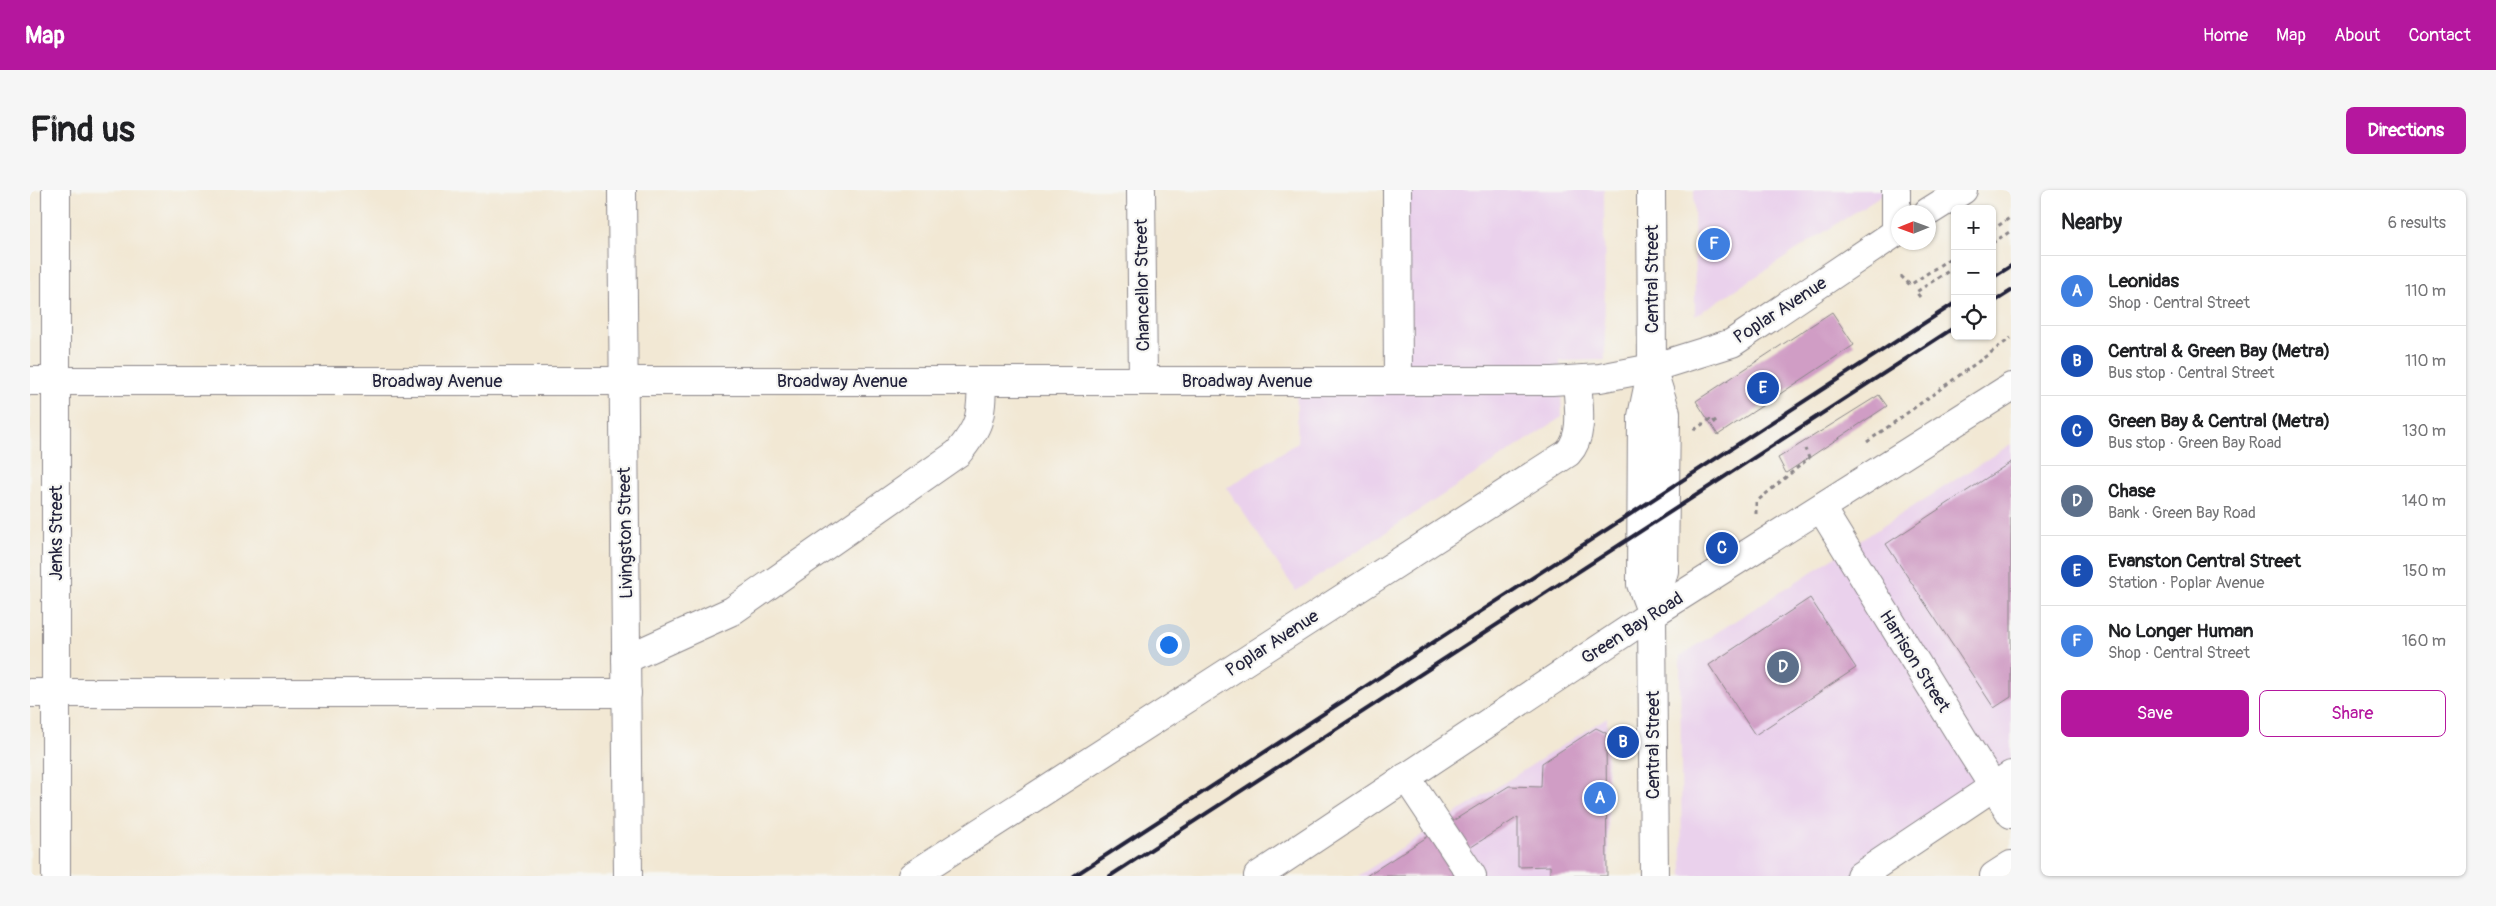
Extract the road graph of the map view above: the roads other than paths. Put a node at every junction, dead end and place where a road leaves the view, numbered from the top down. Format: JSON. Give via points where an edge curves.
{"nodes":[{"id":1,"x":56,"y":190,"type":"edge"},
{"id":2,"x":622,"y":190,"type":"edge"},
{"id":3,"x":1141,"y":190,"type":"edge"},
{"id":4,"x":1397,"y":190,"type":"edge"},
{"id":5,"x":1651,"y":190,"type":"edge"},
{"id":6,"x":1896,"y":190,"type":"edge"},
{"id":7,"x":1963,"y":190,"type":"edge"},
{"id":8,"x":1896,"y":205,"type":"edge"},
{"id":9,"x":1936,"y":207,"type":"edge"},
{"id":10,"x":1891,"y":236,"type":"edge"},
{"id":11,"x":1652,"y":368,"type":"junction"},
{"id":12,"x":1577,"y":380,"type":"junction"},
{"id":13,"x":43,"y":381,"type":"edge"},
{"id":14,"x":624,"y":381,"type":"junction"},
{"id":15,"x":982,"y":381,"type":"junction"},
{"id":16,"x":1143,"y":381,"type":"junction"},
{"id":17,"x":1398,"y":381,"type":"junction"},
{"id":18,"x":2011,"y":388,"type":"edge"},
{"id":19,"x":1821,"y":508,"type":"junction"},
{"id":20,"x":1652,"y":614,"type":"junction"},
{"id":21,"x":626,"y":659,"type":"junction"},
{"id":22,"x":30,"y":693,"type":"edge"},
{"id":23,"x":57,"y":693,"type":"junction"},
{"id":24,"x":627,"y":693,"type":"junction"},
{"id":25,"x":1406,"y":778,"type":"junction"},
{"id":26,"x":2002,"y":781,"type":"edge"},
{"id":27,"x":2011,"y":814,"type":"edge"},
{"id":28,"x":2011,"y":865,"type":"edge"},
{"id":29,"x":56,"y":876,"type":"edge"},
{"id":30,"x":628,"y":876,"type":"edge"},
{"id":31,"x":912,"y":876,"type":"edge"},
{"id":32,"x":1258,"y":876,"type":"edge"},
{"id":33,"x":1472,"y":876,"type":"edge"},
{"id":34,"x":1654,"y":876,"type":"edge"},
{"id":35,"x":1860,"y":876,"type":"edge"},
{"id":36,"x":1994,"y":876,"type":"edge"}],
"edges":[{"from":1,"to":13,"type":"street","name":"Jenks Street"},
{"from":2,"to":14,"type":"street","name":"Livingston Street"},
{"from":3,"to":16,"type":"street","name":"Chancellor Street"},
{"from":4,"to":17,"type":"street"},
{"from":5,"to":11,"type":"street","name":"Central Street"},
{"from":6,"to":8,"type":"street"},
{"from":7,"to":9,"type":"street"},
{"from":10,"to":11,"type":"street","name":"Poplar Avenue","via":[[1732,343]]},
{"from":11,"to":12,"type":"street","name":"Broadway Avenue"},
{"from":11,"to":20,"type":"street","name":"Central Street","via":[[1666,413],[1664,571]]},
{"from":12,"to":17,"type":"street","name":"Broadway Avenue"},
{"from":12,"to":31,"type":"street","name":"Poplar Avenue","via":[[1578,432],[1575,445],[1568,453]]},
{"from":13,"to":14,"type":"street","name":"Broadway Avenue"},
{"from":13,"to":23,"type":"street","name":"Jenks Street"},
{"from":14,"to":15,"type":"street","name":"Broadway Avenue"},
{"from":14,"to":21,"type":"street","name":"Livingston Street"},
{"from":15,"to":16,"type":"street","name":"Broadway Avenue"},
{"from":15,"to":21,"type":"street","via":[[979,422],[958,453],[732,611]]},
{"from":16,"to":17,"type":"street","name":"Broadway Avenue"},
{"from":18,"to":19,"type":"street","name":"Green Bay Road"},
{"from":19,"to":20,"type":"street","name":"Green Bay Road"},
{"from":19,"to":26,"type":"street","name":"Harrison Street"},
{"from":20,"to":25,"type":"street","name":"Green Bay Road"},
{"from":20,"to":34,"type":"street","name":"Central Street"},
{"from":21,"to":24,"type":"street","name":"Livingston Street"},
{"from":22,"to":23,"type":"street"},
{"from":23,"to":24,"type":"street"},
{"from":23,"to":29,"type":"street","name":"Jenks Street"},
{"from":24,"to":30,"type":"street","name":"Livingston Street"},
{"from":25,"to":32,"type":"street","name":"Green Bay Road"},
{"from":25,"to":33,"type":"street"},
{"from":26,"to":27,"type":"street","name":"Harrison Street"},
{"from":26,"to":35,"type":"street"},
{"from":28,"to":36,"type":"street"}]}
